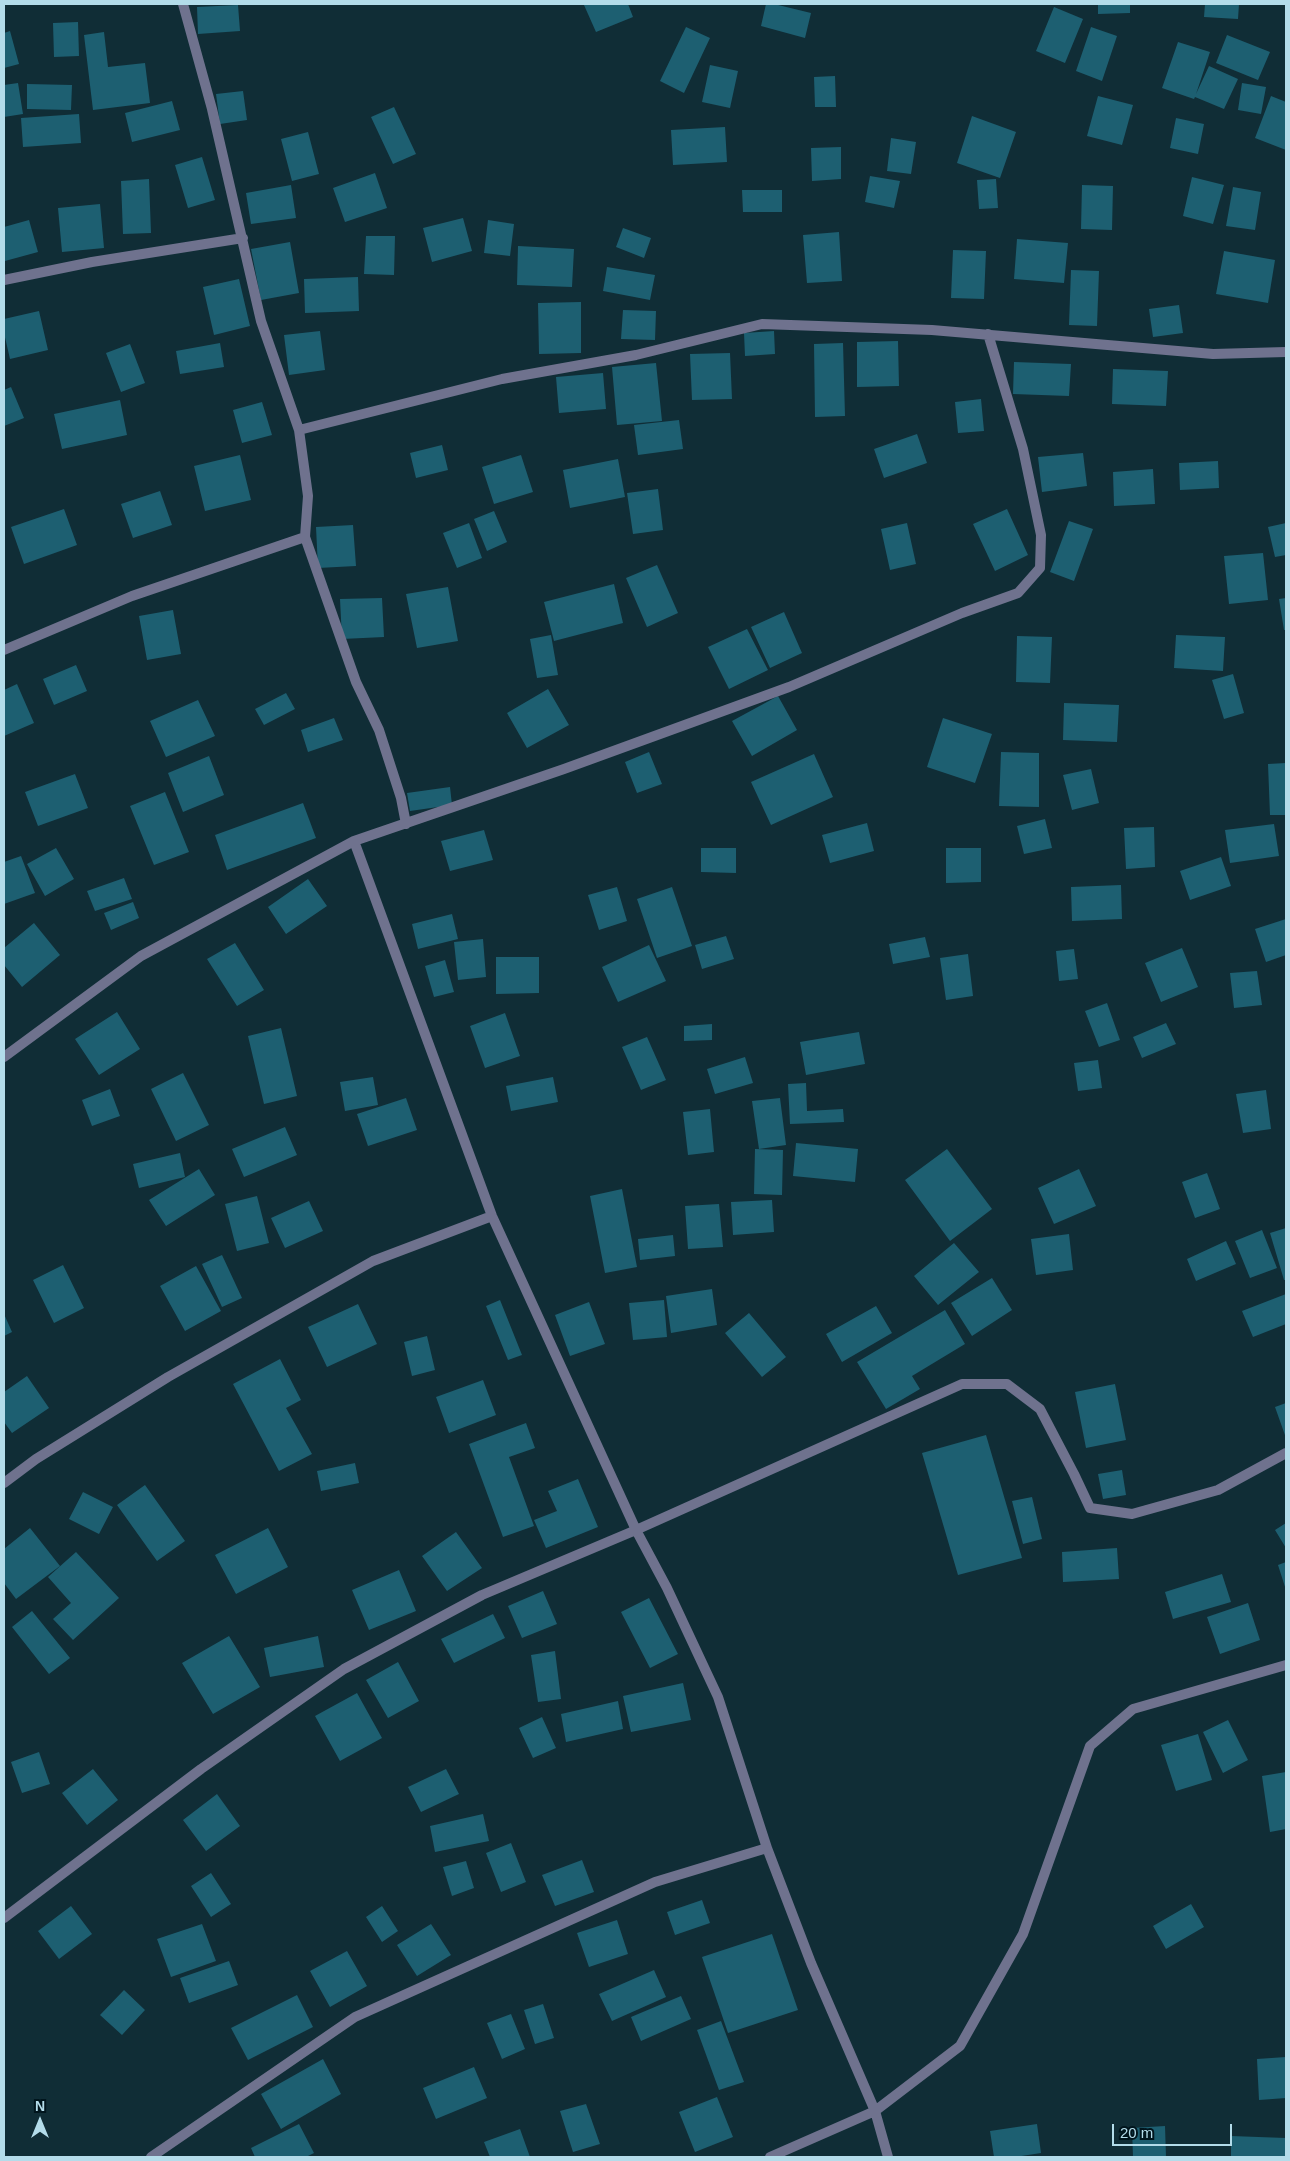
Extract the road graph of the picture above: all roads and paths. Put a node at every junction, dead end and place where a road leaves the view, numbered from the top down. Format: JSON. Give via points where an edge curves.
{"nodes":[{"id":1,"x":183,"y":4,"type":"edge"},
{"id":2,"x":243,"y":238,"type":"junction"},
{"id":3,"x":4,"y":280,"type":"edge"},
{"id":4,"x":988,"y":334,"type":"junction"},
{"id":5,"x":1286,"y":352,"type":"edge"},
{"id":6,"x":299,"y":430,"type":"junction"},
{"id":7,"x":305,"y":537,"type":"junction"},
{"id":8,"x":4,"y":650,"type":"edge"},
{"id":9,"x":406,"y":824,"type":"junction"},
{"id":10,"x":354,"y":841,"type":"junction"},
{"id":11,"x":4,"y":1057,"type":"edge"},
{"id":12,"x":492,"y":1216,"type":"junction"},
{"id":13,"x":1286,"y":1452,"type":"edge"},
{"id":14,"x":4,"y":1483,"type":"edge"},
{"id":15,"x":636,"y":1530,"type":"junction"},
{"id":16,"x":1286,"y":1665,"type":"edge"},
{"id":17,"x":767,"y":1848,"type":"junction"},
{"id":18,"x":4,"y":1918,"type":"edge"},
{"id":19,"x":875,"y":2111,"type":"junction"},
{"id":20,"x":151,"y":2157,"type":"edge"},
{"id":21,"x":770,"y":2157,"type":"edge"},
{"id":22,"x":888,"y":2157,"type":"edge"}],
"edges":[{"from":1,"to":2,"type":"street"},
{"from":2,"to":3,"type":"street"},
{"from":2,"to":6,"type":"street","via":[[261,321]]},
{"from":4,"to":5,"type":"street","via":[[1213,354]]},
{"from":4,"to":6,"type":"street","via":[[762,324],[636,355],[502,379]]},
{"from":4,"to":9,"type":"street","via":[[1023,449],[1041,535],[1040,568],[1018,593],[962,613],[789,688]]},
{"from":6,"to":7,"type":"street","via":[[308,496]]},
{"from":7,"to":8,"type":"street","via":[[132,596]]},
{"from":7,"to":9,"type":"street","via":[[356,682],[379,730]]},
{"from":9,"to":10,"type":"street"},
{"from":10,"to":11,"type":"street","via":[[141,956]]},
{"from":10,"to":12,"type":"street"},
{"from":12,"to":14,"type":"street","via":[[373,1260],[168,1377],[36,1459]]},
{"from":12,"to":15,"type":"street"},
{"from":13,"to":15,"type":"street","via":[[1218,1490],[1132,1514],[1090,1508],[1040,1409],[1007,1384],[962,1384]]},
{"from":15,"to":17,"type":"street","via":[[718,1697]]},
{"from":15,"to":18,"type":"street","via":[[482,1595],[344,1669],[201,1769]]},
{"from":16,"to":19,"type":"street","via":[[1134,1709],[1090,1746],[1023,1934],[960,2046]]},
{"from":17,"to":19,"type":"street","via":[[811,1963]]},
{"from":17,"to":20,"type":"street","via":[[654,1882],[355,2018]]},
{"from":19,"to":21,"type":"street"},
{"from":19,"to":22,"type":"street"}]}
